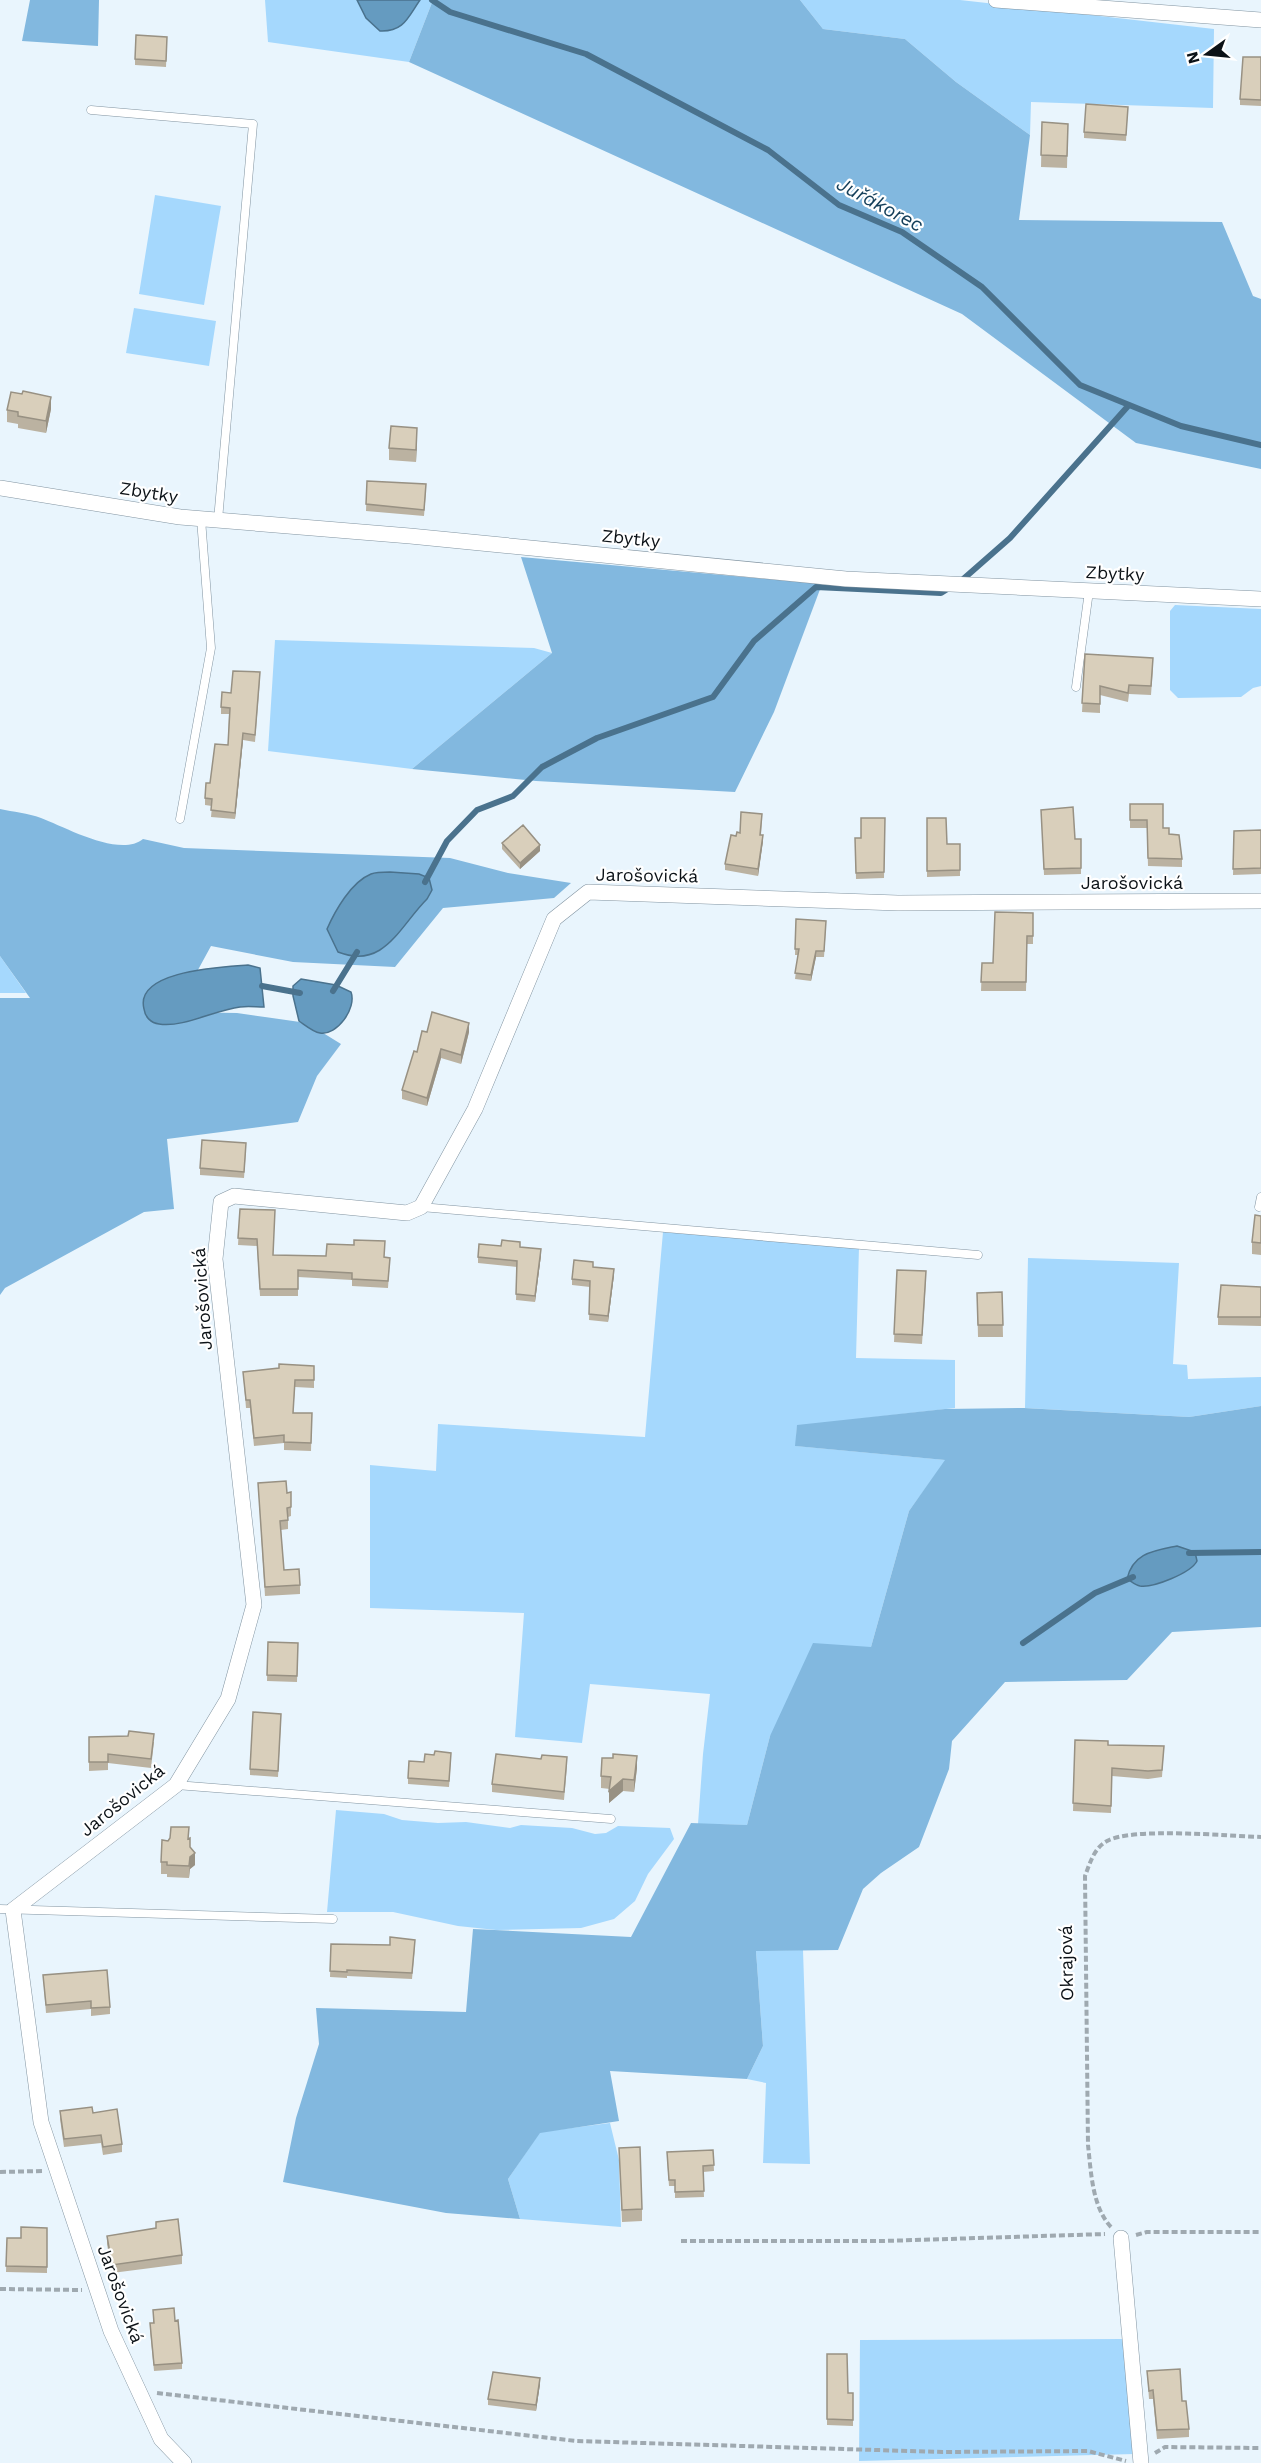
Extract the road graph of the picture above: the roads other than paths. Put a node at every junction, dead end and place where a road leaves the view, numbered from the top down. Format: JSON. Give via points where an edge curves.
{"nodes":[{"id":1,"x":996,"y":0,"type":"edge"},
{"id":2,"x":1261,"y":20,"type":"edge"},
{"id":3,"x":91,"y":110,"type":"dead end"},
{"id":4,"x":0,"y":488,"type":"edge"},
{"id":5,"x":201,"y":519,"type":"junction"},
{"id":6,"x":218,"y":520,"type":"junction"},
{"id":7,"x":1089,"y":591,"type":"junction"},
{"id":8,"x":1261,"y":599,"type":"edge"},
{"id":9,"x":1076,"y":687,"type":"dead end"},
{"id":10,"x":180,"y":819,"type":"dead end"},
{"id":11,"x":1261,"y":901,"type":"edge"},
{"id":12,"x":1261,"y":1197,"type":"edge"},
{"id":13,"x":422,"y":1207,"type":"junction"},
{"id":14,"x":1259,"y":1207,"type":"dead end"},
{"id":15,"x":978,"y":1255,"type":"dead end"},
{"id":16,"x":176,"y":1785,"type":"junction"},
{"id":17,"x":611,"y":1818,"type":"dead end"},
{"id":18,"x":7,"y":1909,"type":"edge"},
{"id":19,"x":333,"y":1919,"type":"dead end"},
{"id":20,"x":1121,"y":2238,"type":"road end"},
{"id":21,"x":1137,"y":2462,"type":"edge"},
{"id":22,"x":183,"y":2463,"type":"edge"}],
"edges":[{"from":1,"to":2,"type":"street"},
{"from":3,"to":6,"type":"lane","via":[[253,124]]},
{"from":4,"to":5,"type":"street","name":"Zbytky"},
{"from":5,"to":6,"type":"street","name":"Zbytky"},
{"from":5,"to":10,"type":"lane","via":[[211,648]]},
{"from":6,"to":7,"type":"street","name":"Zbytky","via":[[846,579]]},
{"from":7,"to":8,"type":"street","name":"Zbytky"},
{"from":7,"to":9,"type":"lane"},
{"from":11,"to":13,"type":"street","name":"Jarošovická","via":[[898,903],[588,892],[554,919],[475,1109]]},
{"from":12,"to":14,"type":"lane"},
{"from":13,"to":15,"type":"lane"},
{"from":13,"to":16,"type":"street","name":"Jarošovická","via":[[407,1213],[234,1196],[221,1202],[215,1259],[254,1605],[228,1700]]},
{"from":16,"to":17,"type":"lane"},
{"from":16,"to":18,"type":"street","name":"Jarošovická"},
{"from":18,"to":19,"type":"lane"},
{"from":18,"to":22,"type":"street","name":"Jarošovická","via":[[41,2122],[111,2331],[161,2439]]},
{"from":20,"to":21,"type":"street"}]}
